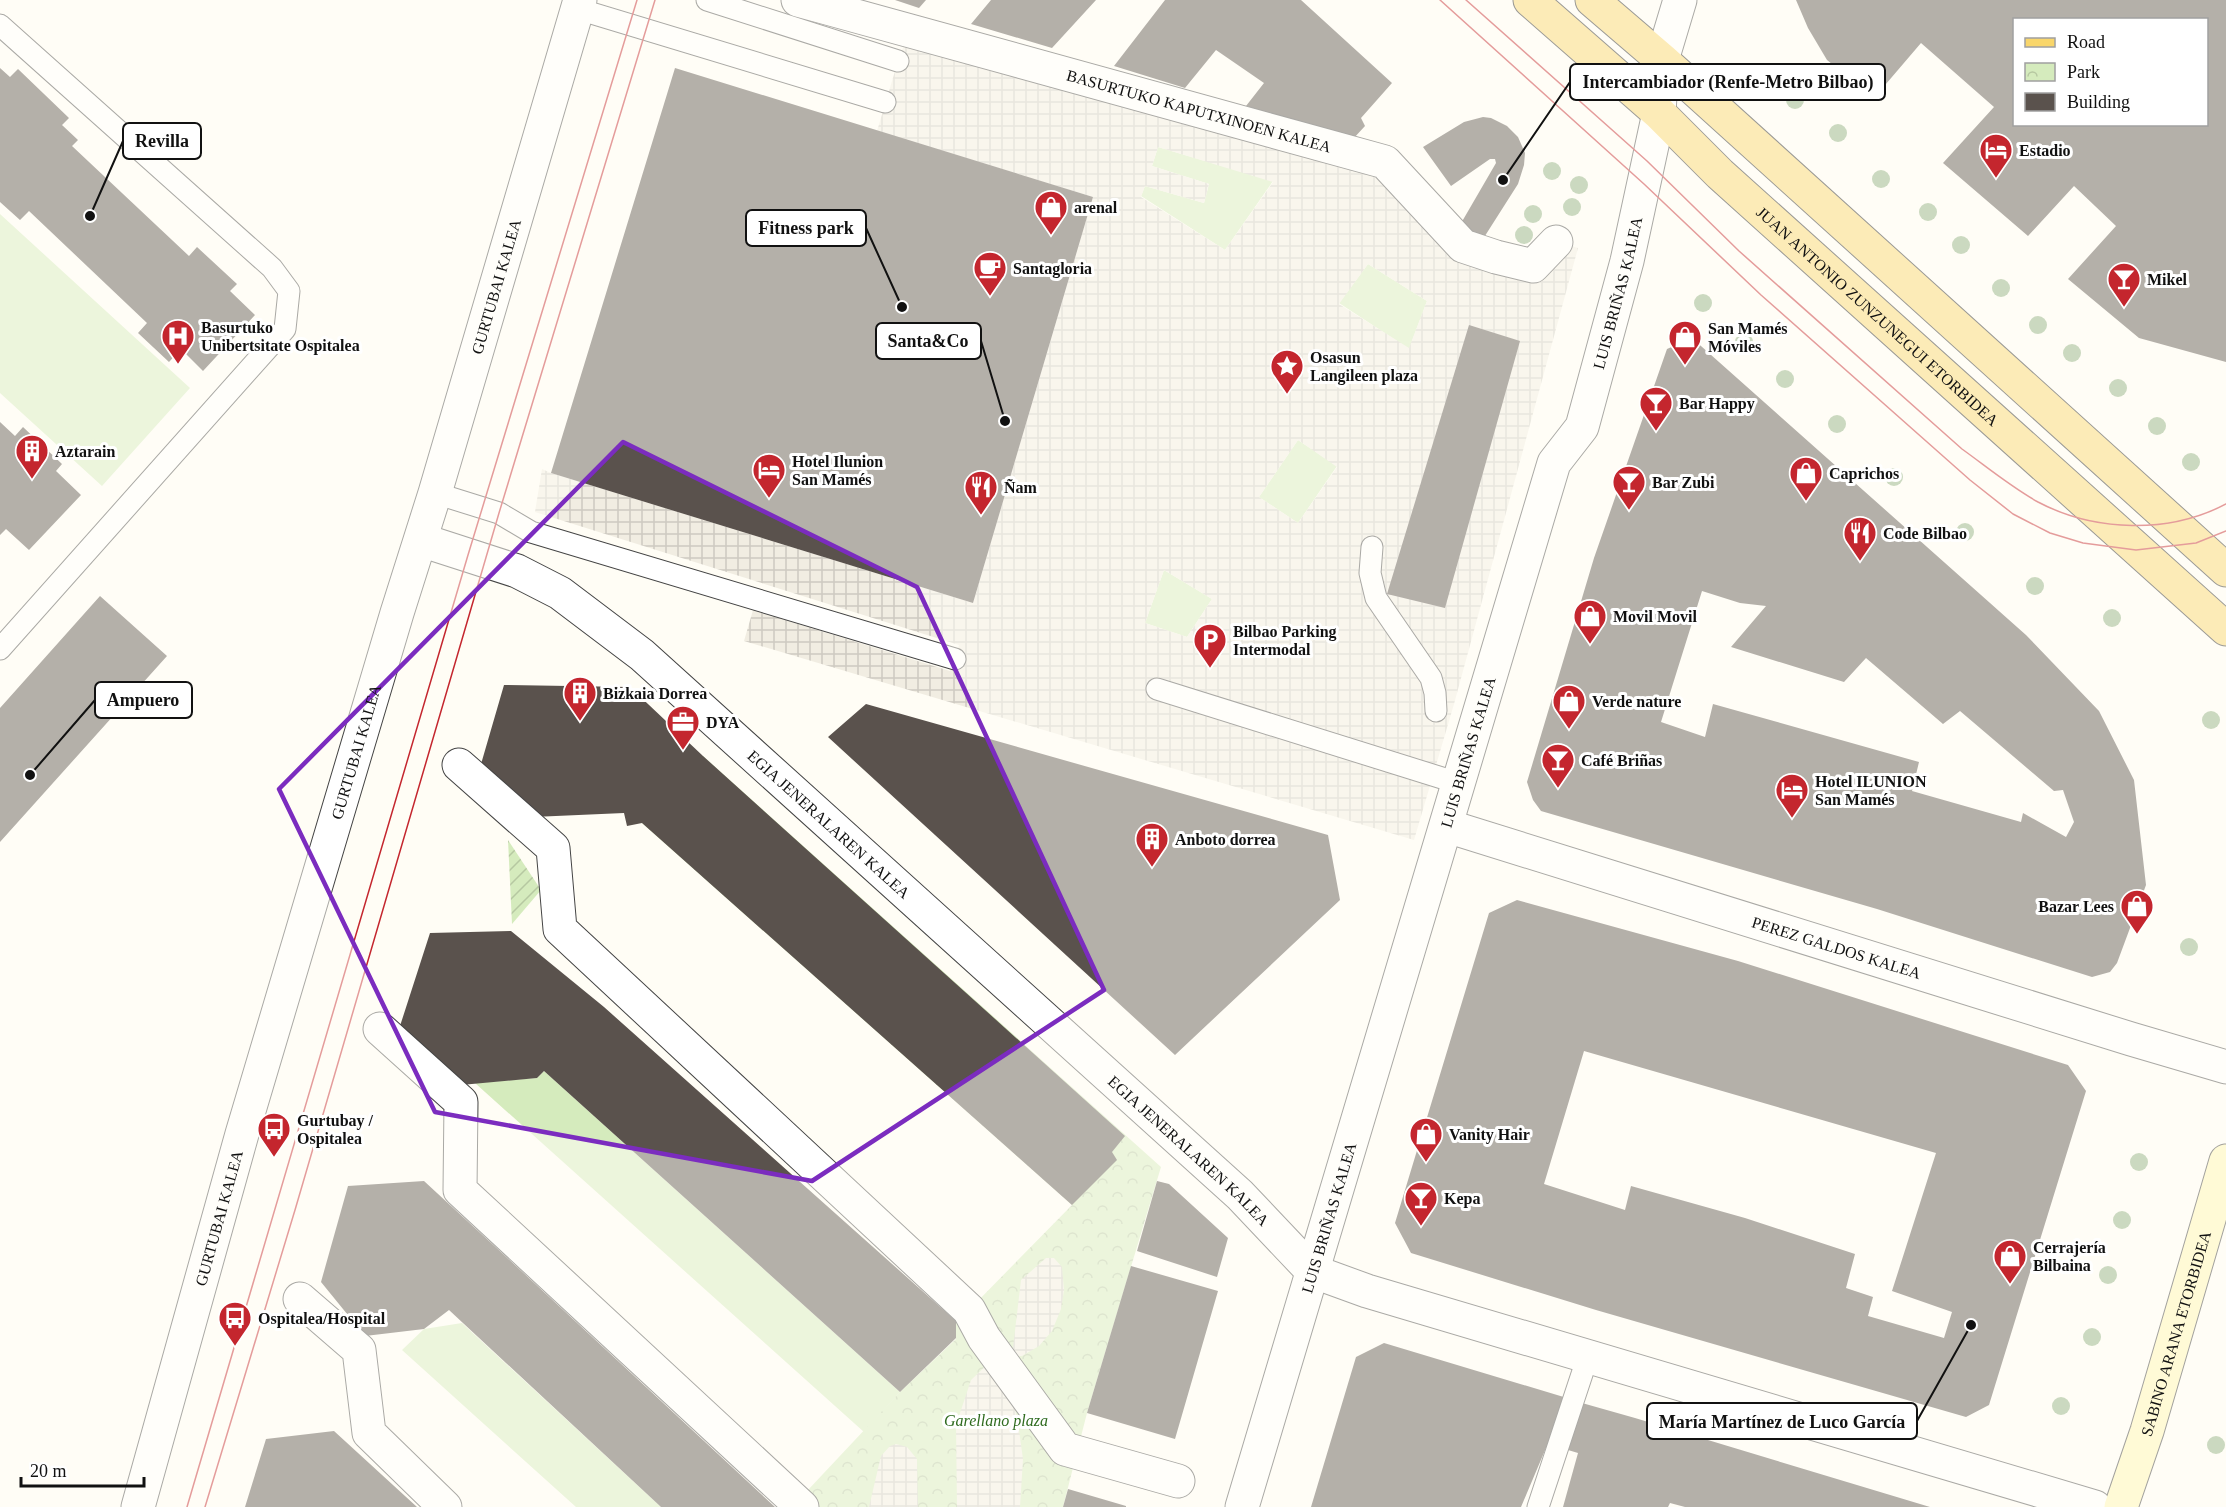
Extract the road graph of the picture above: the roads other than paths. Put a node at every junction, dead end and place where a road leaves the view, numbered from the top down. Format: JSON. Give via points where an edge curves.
{"nodes":[{"id":1,"x":707,"y":0,"type":"edge"},
{"id":2,"x":798,"y":0,"type":"edge"},
{"id":3,"x":1530,"y":0,"type":"edge"},
{"id":4,"x":1592,"y":0,"type":"edge"},
{"id":5,"x":1680,"y":0,"type":"edge"},
{"id":6,"x":579,"y":4,"type":"edge"},
{"id":7,"x":0,"y":25,"type":"edge"},
{"id":8,"x":1662,"y":60,"type":"junction"},
{"id":9,"x":898,"y":61,"type":"dead end"},
{"id":10,"x":885,"y":102,"type":"dead end"},
{"id":11,"x":1659,"y":113,"type":"junction"},
{"id":12,"x":1556,"y":242,"type":"dead end"},
{"id":13,"x":435,"y":493,"type":"junction"},
{"id":14,"x":421,"y":540,"type":"junction"},
{"id":15,"x":1372,"y":547,"type":"dead end"},
{"id":16,"x":2226,"y":570,"type":"edge"},
{"id":17,"x":2226,"y":629,"type":"edge"},
{"id":18,"x":0,"y":649,"type":"edge"},
{"id":19,"x":955,"y":659,"type":"dead end"},
{"id":20,"x":1157,"y":689,"type":"dead end"},
{"id":21,"x":1436,"y":711,"type":"dead end"},
{"id":22,"x":459,"y":765,"type":"dead end"},
{"id":23,"x":1458,"y":783,"type":"junction"},
{"id":24,"x":1447,"y":826,"type":"junction"},
{"id":25,"x":380,"y":1029,"type":"dead end"},
{"id":26,"x":2226,"y":1067,"type":"edge"},
{"id":27,"x":2226,"y":1161,"type":"edge"},
{"id":28,"x":1312,"y":1271,"type":"junction"},
{"id":29,"x":300,"y":1299,"type":"dead end"},
{"id":30,"x":1588,"y":1356,"type":"junction"},
{"id":31,"x":1178,"y":1481,"type":"dead end"},
{"id":32,"x":138,"y":1507,"type":"edge"},
{"id":33,"x":445,"y":1507,"type":"edge"},
{"id":34,"x":802,"y":1507,"type":"edge"},
{"id":35,"x":1242,"y":1507,"type":"edge"},
{"id":36,"x":1538,"y":1507,"type":"edge"},
{"id":37,"x":2095,"y":1507,"type":"edge"},
{"id":38,"x":2121,"y":1507,"type":"edge"}],
"edges":[{"from":1,"to":9,"type":"lane"},
{"from":2,"to":12,"type":"street","name":"BASURTUKO KAPUTXINOEN KALEA","via":[[1385,162],[1463,246],[1496,257],[1533,266]]},
{"from":3,"to":11,"type":"main road","name":"JUAN ANTONIO ZUNZUNEGUI ETORBIDEA"},
{"from":4,"to":8,"type":"main road"},
{"from":5,"to":8,"type":"street","name":"LUIS BRIÑAS KALEA"},
{"from":6,"to":10,"type":"lane"},
{"from":6,"to":13,"type":"street","name":"GURTUBAI KALEA"},
{"from":7,"to":18,"type":"lane","via":[[272,268],[289,291],[285,329]]},
{"from":8,"to":11,"type":"street","name":"LUIS BRIÑAS KALEA"},
{"from":8,"to":16,"type":"main road"},
{"from":11,"to":17,"type":"main road","name":"JUAN ANTONIO ZUNZUNEGUI ETORBIDEA","via":[[1720,174]]},
{"from":11,"to":23,"type":"street","name":"LUIS BRIÑAS KALEA","via":[[1627,261],[1582,427],[1554,463]]},
{"from":13,"to":14,"type":"street","name":"GURTUBAI KALEA"},
{"from":13,"to":19,"type":"lane","via":[[499,513],[531,532]]},
{"from":14,"to":28,"type":"street","name":"EGIA JENERALAREN KALEA","via":[[517,571],[560,593],[642,655],[1240,1194]]},
{"from":14,"to":32,"type":"street","name":"GURTUBAI KALEA","via":[[245,1123]]},
{"from":15,"to":21,"type":"lane","via":[[1370,573],[1376,598],[1431,678]]},
{"from":20,"to":23,"type":"lane"},
{"from":22,"to":31,"type":"street","via":[[553,848],[560,928],[969,1310],[984,1338],[1065,1449]]},
{"from":23,"to":24,"type":"street","name":"LUIS BRIÑAS KALEA"},
{"from":24,"to":26,"type":"street","name":"PEREZ GALDOS KALEA"},
{"from":24,"to":28,"type":"street","name":"LUIS BRIÑAS KALEA"},
{"from":25,"to":34,"type":"street","via":[[461,1102],[460,1190]]},
{"from":27,"to":38,"type":"street","name":"SABINO ARANA ETORBIDEA"},
{"from":28,"to":30,"type":"street","name":"EGIA JENERALAREN KALEA","via":[[1366,1291]]},
{"from":28,"to":35,"type":"street","name":"LUIS BRIÑAS KALEA"},
{"from":29,"to":33,"type":"street","via":[[359,1350],[369,1433]]},
{"from":30,"to":36,"type":"lane"},
{"from":30,"to":37,"type":"street","name":"EGIA JENERALAREN KALEA"}]}
